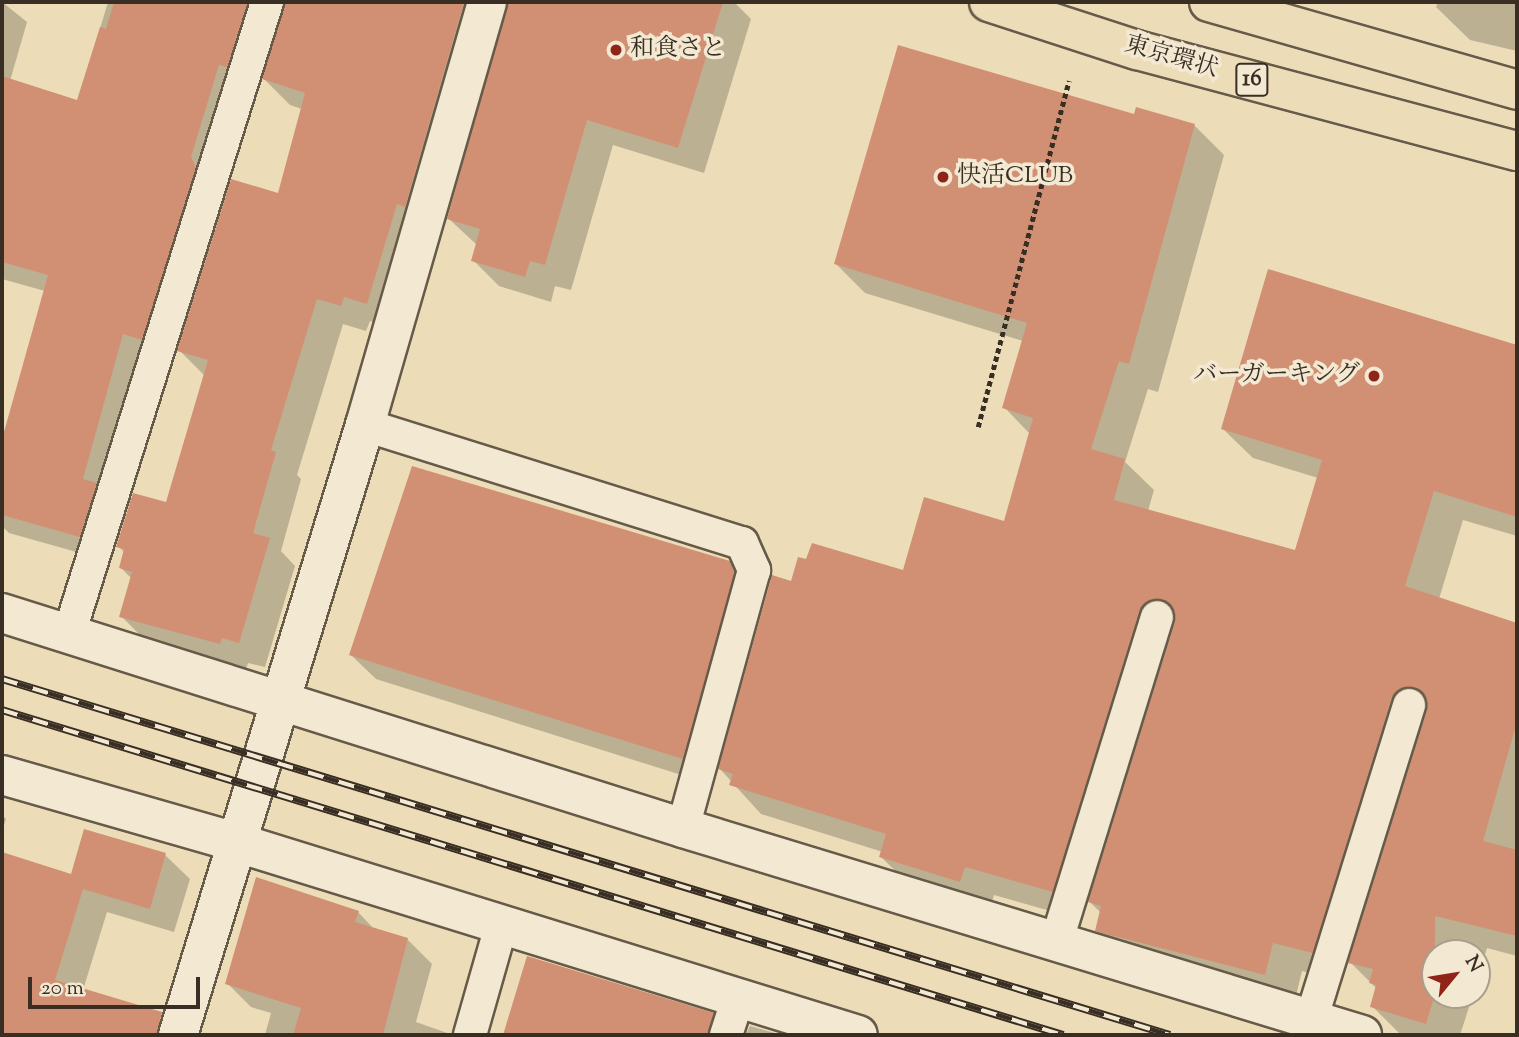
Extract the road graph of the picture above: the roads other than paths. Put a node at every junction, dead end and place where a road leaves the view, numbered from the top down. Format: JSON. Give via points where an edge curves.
{"nodes":[{"id":1,"x":267,"y":2,"type":"edge"},
{"id":2,"x":487,"y":2,"type":"edge"},
{"id":3,"x":989,"y":2,"type":"edge"},
{"id":4,"x":1209,"y":2,"type":"edge"},
{"id":5,"x":1517,"y":90,"type":"edge"},
{"id":6,"x":1517,"y":152,"type":"edge"},
{"id":7,"x":365,"y":425,"type":"junction"},
{"id":8,"x":2,"y":613,"type":"edge"},
{"id":9,"x":1157,"y":617,"type":"dead end"},
{"id":10,"x":69,"y":634,"type":"junction"},
{"id":11,"x":279,"y":699,"type":"junction"},
{"id":12,"x":1409,"y":705,"type":"dead end"},
{"id":13,"x":2,"y":775,"type":"edge"},
{"id":14,"x":683,"y":828,"type":"junction"},
{"id":15,"x":235,"y":842,"type":"junction"},
{"id":16,"x":501,"y":926,"type":"junction"},
{"id":17,"x":1057,"y":940,"type":"junction"},
{"id":18,"x":738,"y":998,"type":"junction"},
{"id":19,"x":1311,"y":1020,"type":"junction"},
{"id":20,"x":178,"y":1035,"type":"edge"},
{"id":21,"x":470,"y":1035,"type":"edge"},
{"id":22,"x":726,"y":1035,"type":"edge"},
{"id":23,"x":858,"y":1035,"type":"edge"},
{"id":24,"x":1362,"y":1035,"type":"edge"}],
"edges":[{"from":1,"to":10,"type":"lane"},
{"from":2,"to":7,"type":"street"},
{"from":3,"to":6,"type":"highway","name":"東京環状","number":"16","via":[[1137,50]]},
{"from":4,"to":5,"type":"highway"},
{"from":7,"to":11,"type":"street"},
{"from":7,"to":14,"type":"lane","via":[[742,543],[754,569]]},
{"from":8,"to":10,"type":"street"},
{"from":9,"to":17,"type":"lane"},
{"from":10,"to":11,"type":"street"},
{"from":11,"to":14,"type":"street"},
{"from":11,"to":15,"type":"street"},
{"from":12,"to":19,"type":"lane"},
{"from":13,"to":15,"type":"street"},
{"from":14,"to":17,"type":"street"},
{"from":15,"to":16,"type":"street"},
{"from":15,"to":20,"type":"street"},
{"from":16,"to":18,"type":"street"},
{"from":16,"to":21,"type":"lane"},
{"from":17,"to":19,"type":"street"},
{"from":18,"to":22,"type":"lane"},
{"from":18,"to":23,"type":"street"},
{"from":19,"to":24,"type":"street"}]}
